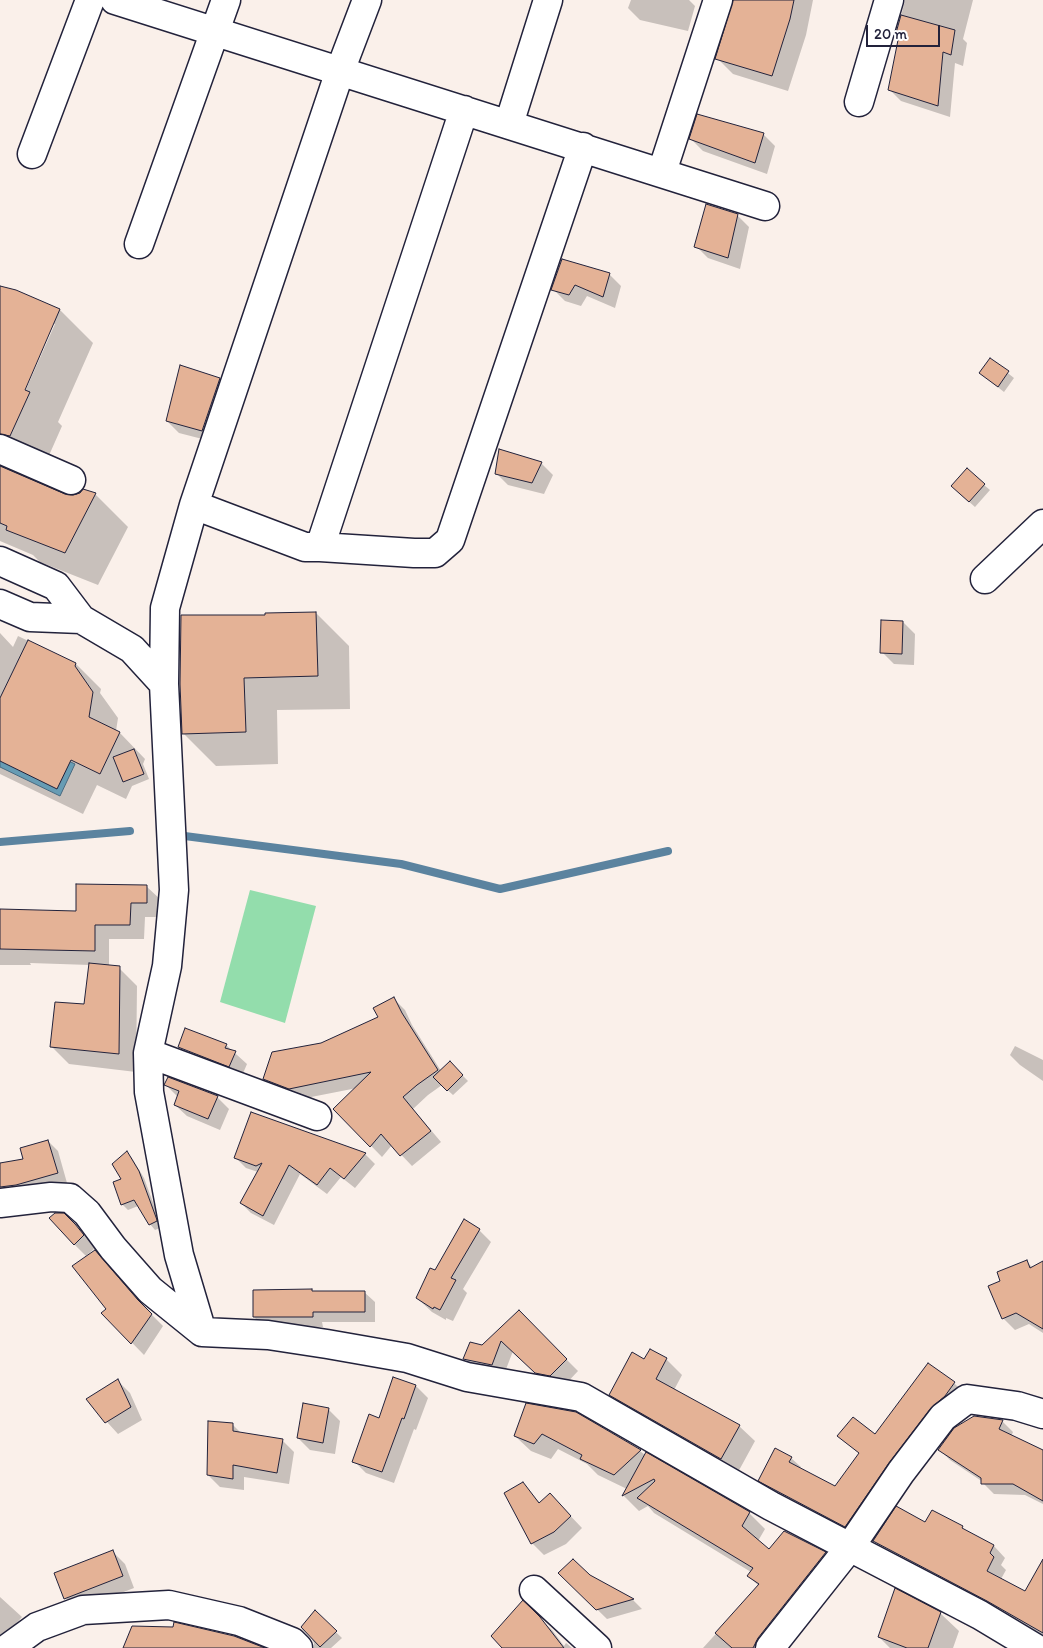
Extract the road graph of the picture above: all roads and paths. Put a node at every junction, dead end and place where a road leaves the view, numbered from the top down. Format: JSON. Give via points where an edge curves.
{"nodes":[{"id":1,"x":90,"y":0,"type":"edge"},
{"id":2,"x":115,"y":0,"type":"edge"},
{"id":3,"x":226,"y":0,"type":"edge"},
{"id":4,"x":367,"y":0,"type":"edge"},
{"id":5,"x":548,"y":0,"type":"edge"},
{"id":6,"x":718,"y":0,"type":"edge"},
{"id":7,"x":889,"y":0,"type":"edge"},
{"id":8,"x":216,"y":32,"type":"junction"},
{"id":9,"x":340,"y":71,"type":"junction"},
{"id":10,"x":859,"y":102,"type":"dead end"},
{"id":11,"x":464,"y":110,"type":"junction"},
{"id":12,"x":509,"y":124,"type":"junction"},
{"id":13,"x":583,"y":147,"type":"junction"},
{"id":14,"x":32,"y":154,"type":"dead end"},
{"id":15,"x":662,"y":172,"type":"junction"},
{"id":16,"x":765,"y":206,"type":"dead end"},
{"id":17,"x":139,"y":244,"type":"dead end"},
{"id":18,"x":0,"y":450,"type":"edge"},
{"id":19,"x":70,"y":480,"type":"dead end"},
{"id":20,"x":194,"y":505,"type":"junction"},
{"id":21,"x":1043,"y":524,"type":"edge"},
{"id":22,"x":320,"y":547,"type":"junction"},
{"id":23,"x":0,"y":561,"type":"edge"},
{"id":24,"x":985,"y":579,"type":"dead end"},
{"id":25,"x":0,"y":604,"type":"edge"},
{"id":26,"x":81,"y":618,"type":"junction"},
{"id":27,"x":164,"y":684,"type":"junction"},
{"id":28,"x":148,"y":1053,"type":"junction"},
{"id":29,"x":317,"y":1116,"type":"dead end"},
{"id":30,"x":0,"y":1203,"type":"edge"},
{"id":31,"x":202,"y":1332,"type":"junction"},
{"id":32,"x":1043,"y":1414,"type":"edge"},
{"id":33,"x":850,"y":1547,"type":"junction"},
{"id":34,"x":534,"y":1590,"type":"dead end"},
{"id":35,"x":8,"y":1648,"type":"edge"},
{"id":36,"x":298,"y":1648,"type":"edge"},
{"id":37,"x":597,"y":1648,"type":"edge"},
{"id":38,"x":770,"y":1648,"type":"edge"},
{"id":39,"x":1035,"y":1648,"type":"edge"}],
"edges":[{"from":1,"to":14,"type":"street"},
{"from":2,"to":8,"type":"street"},
{"from":3,"to":8,"type":"street"},
{"from":4,"to":9,"type":"street"},
{"from":5,"to":12,"type":"street"},
{"from":6,"to":15,"type":"street"},
{"from":7,"to":10,"type":"street"},
{"from":8,"to":9,"type":"street"},
{"from":8,"to":17,"type":"street"},
{"from":9,"to":11,"type":"street"},
{"from":9,"to":20,"type":"street"},
{"from":11,"to":12,"type":"street"},
{"from":11,"to":22,"type":"street"},
{"from":12,"to":13,"type":"street"},
{"from":13,"to":15,"type":"street"},
{"from":13,"to":22,"type":"street","via":[[450,540],[434,553]]},
{"from":15,"to":16,"type":"street"},
{"from":18,"to":19,"type":"street"},
{"from":20,"to":22,"type":"street","via":[[305,547]]},
{"from":20,"to":27,"type":"street","via":[[165,608]]},
{"from":21,"to":24,"type":"street"},
{"from":23,"to":26,"type":"street","via":[[56,586]]},
{"from":25,"to":26,"type":"street","via":[[30,617]]},
{"from":26,"to":27,"type":"street","via":[[132,649]]},
{"from":27,"to":28,"type":"street","via":[[174,890],[167,966]]},
{"from":28,"to":29,"type":"street"},
{"from":28,"to":31,"type":"street","via":[[149,1092],[179,1255]]},
{"from":30,"to":31,"type":"street","via":[[70,1198],[87,1213],[150,1290]]},
{"from":31,"to":33,"type":"street","via":[[268,1335],[407,1358],[467,1377],[581,1397]]},
{"from":32,"to":33,"type":"street","via":[[1017,1406],[967,1400],[943,1417]]},
{"from":33,"to":38,"type":"street"},
{"from":33,"to":39,"type":"street","via":[[980,1615]]},
{"from":34,"to":37,"type":"street"},
{"from":35,"to":36,"type":"street","via":[[37,1627],[84,1610],[169,1605],[239,1621],[292,1642]]}]}
